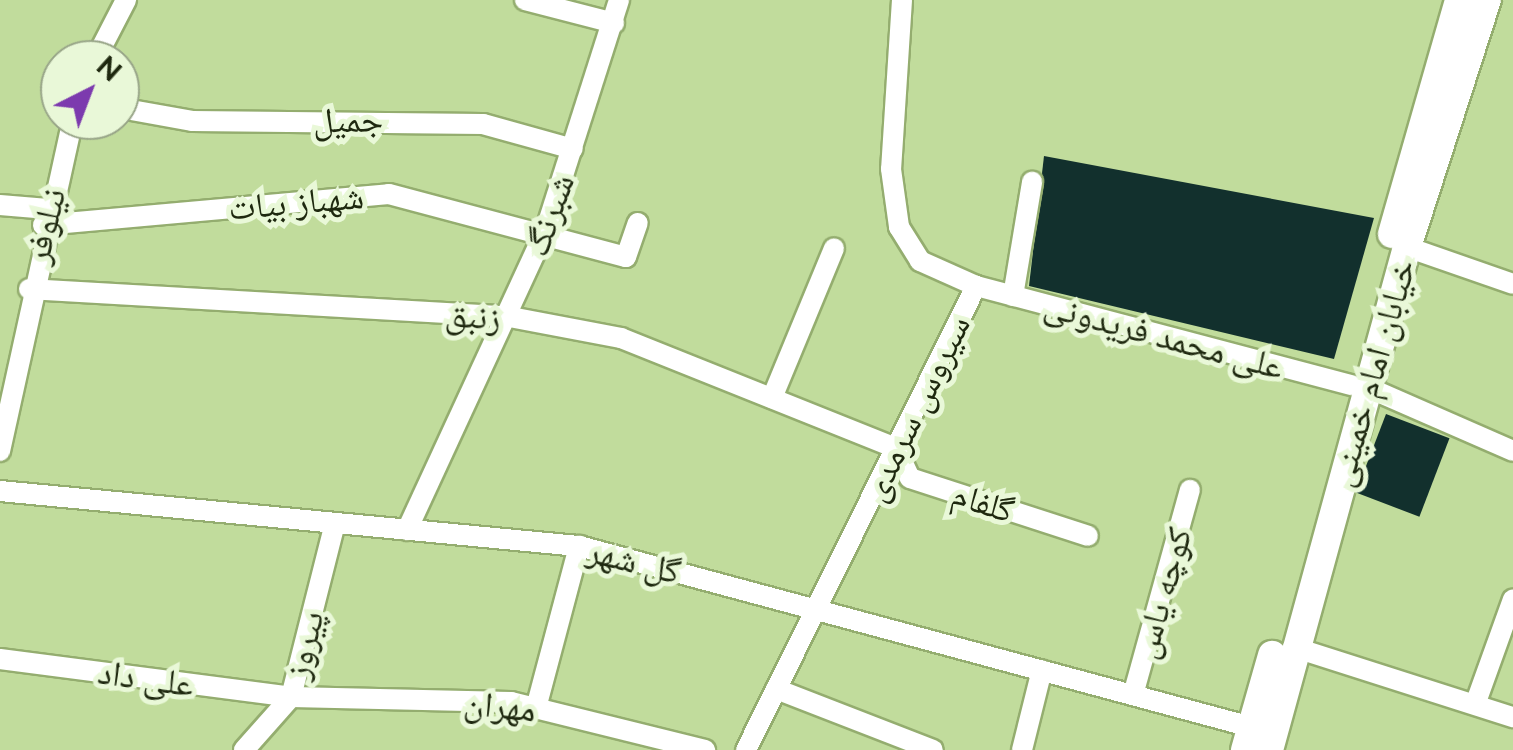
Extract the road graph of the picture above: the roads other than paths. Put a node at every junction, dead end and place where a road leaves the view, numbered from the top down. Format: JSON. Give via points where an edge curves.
{"nodes":[{"id":1,"x":126,"y":0,"type":"edge"},
{"id":2,"x":525,"y":0,"type":"edge"},
{"id":3,"x":619,"y":0,"type":"edge"},
{"id":4,"x":902,"y":0,"type":"edge"},
{"id":5,"x":1459,"y":0,"type":"edge"},
{"id":6,"x":1486,"y":0,"type":"edge"},
{"id":7,"x":614,"y":23,"type":"junction"},
{"id":8,"x":105,"y":40,"type":"edge"},
{"id":9,"x":140,"y":112,"type":"edge"},
{"id":10,"x":67,"y":140,"type":"edge"},
{"id":11,"x":573,"y":149,"type":"junction"},
{"id":12,"x":1032,"y":182,"type":"dead end"},
{"id":13,"x":0,"y":205,"type":"edge"},
{"id":14,"x":45,"y":217,"type":"junction"},
{"id":15,"x":638,"y":223,"type":"dead end"},
{"id":16,"x":545,"y":232,"type":"junction"},
{"id":17,"x":1407,"y":247,"type":"junction"},
{"id":18,"x":834,"y":248,"type":"dead end"},
{"id":19,"x":1513,"y":284,"type":"edge"},
{"id":20,"x":976,"y":286,"type":"junction"},
{"id":21,"x":29,"y":289,"type":"junction"},
{"id":22,"x":1013,"y":296,"type":"junction"},
{"id":23,"x":510,"y":318,"type":"junction"},
{"id":24,"x":1360,"y":387,"type":"junction"},
{"id":25,"x":772,"y":398,"type":"junction"},
{"id":26,"x":896,"y":448,"type":"junction"},
{"id":27,"x":0,"y":451,"type":"edge"},
{"id":28,"x":1513,"y":451,"type":"edge"},
{"id":29,"x":1190,"y":490,"type":"dead end"},
{"id":30,"x":0,"y":491,"type":"edge"},
{"id":31,"x":335,"y":524,"type":"junction"},
{"id":32,"x":407,"y":530,"type":"junction"},
{"id":33,"x":1088,"y":536,"type":"dead end"},
{"id":34,"x":579,"y":546,"type":"junction"},
{"id":35,"x":816,"y":609,"type":"junction"},
{"id":36,"x":1511,"y":613,"type":"edge"},
{"id":37,"x":1293,"y":647,"type":"junction"},
{"id":38,"x":0,"y":658,"type":"edge"},
{"id":39,"x":1042,"y":670,"type":"junction"},
{"id":40,"x":776,"y":689,"type":"junction"},
{"id":41,"x":1133,"y":695,"type":"junction"},
{"id":42,"x":292,"y":697,"type":"junction"},
{"id":43,"x":1476,"y":702,"type":"junction"},
{"id":44,"x":536,"y":708,"type":"junction"},
{"id":45,"x":1513,"y":717,"type":"edge"},
{"id":46,"x":1248,"y":738,"type":"edge"},
{"id":47,"x":244,"y":750,"type":"edge"},
{"id":48,"x":705,"y":750,"type":"edge"},
{"id":49,"x":746,"y":750,"type":"edge"},
{"id":50,"x":934,"y":750,"type":"edge"},
{"id":51,"x":1022,"y":750,"type":"edge"},
{"id":52,"x":1269,"y":750,"type":"edge"}],
"edges":[{"from":1,"to":8,"type":"street"},
{"from":2,"to":7,"type":"street"},
{"from":3,"to":7,"type":"street","name":"شبرنگ"},
{"from":4,"to":20,"type":"street","name":"سیروس سرمدی","via":[[890,169],[899,227],[920,261]]},
{"from":5,"to":24,"type":"main road","name":"خیابان امام خمینی"},
{"from":6,"to":17,"type":"main road","name":"خیابان امام خمینی"},
{"from":7,"to":11,"type":"street","name":"شبرنگ"},
{"from":9,"to":11,"type":"street","name":"جمیل","via":[[192,121],[482,124]]},
{"from":10,"to":14,"type":"street","name":"نیلوفر"},
{"from":11,"to":16,"type":"street","name":"شبرنگ"},
{"from":12,"to":22,"type":"street"},
{"from":13,"to":14,"type":"street","name":"شهباز بیات"},
{"from":14,"to":16,"type":"street","name":"شهباز بیات","via":[[388,194]]},
{"from":14,"to":21,"type":"street","name":"نیلوفر"},
{"from":15,"to":16,"type":"street","name":"شهباز بیات","via":[[626,257]]},
{"from":16,"to":23,"type":"street","name":"شبرنگ"},
{"from":17,"to":19,"type":"street"},
{"from":17,"to":24,"type":"main road","name":"خیابان امام خمینی"},
{"from":18,"to":25,"type":"street"},
{"from":20,"to":22,"type":"street","name":"علی محمد فریدونی"},
{"from":20,"to":26,"type":"street","name":"سیروس سرمدی"},
{"from":21,"to":23,"type":"street","name":"زنبق"},
{"from":21,"to":27,"type":"street","name":"نیلوفر"},
{"from":22,"to":24,"type":"street","name":"علی محمد فریدونی"},
{"from":23,"to":25,"type":"street","name":"زنبق","via":[[621,338]]},
{"from":23,"to":32,"type":"street","name":"شبرنگ"},
{"from":24,"to":28,"type":"street","name":"علی محمد فریدونی"},
{"from":24,"to":37,"type":"main road","name":"خیابان امام خمینی"},
{"from":24,"to":46,"type":"main road","name":"خیابان امام خمینی"},
{"from":25,"to":26,"type":"street","name":"زنبق"},
{"from":26,"to":33,"type":"street","name":"گلفام","via":[[910,478]]},
{"from":26,"to":35,"type":"street","name":"سیروس سرمدی"},
{"from":29,"to":41,"type":"street","name":"کوچه یاس"},
{"from":30,"to":31,"type":"street","name":"گل شهر"},
{"from":31,"to":32,"type":"street","name":"گل شهر"},
{"from":31,"to":42,"type":"street","name":"پیروز"},
{"from":32,"to":34,"type":"street","name":"گل شهر"},
{"from":34,"to":35,"type":"street","name":"گل شهر"},
{"from":34,"to":44,"type":"street"},
{"from":35,"to":39,"type":"street","name":"گل شهر"},
{"from":35,"to":40,"type":"street"},
{"from":36,"to":43,"type":"street"},
{"from":37,"to":43,"type":"street"},
{"from":37,"to":52,"type":"main road","name":"خیابان امام خمینی"},
{"from":38,"to":42,"type":"street","name":"علی داد"},
{"from":39,"to":41,"type":"street","name":"گل شهر"},
{"from":39,"to":51,"type":"street"},
{"from":40,"to":49,"type":"street"},
{"from":40,"to":50,"type":"street"},
{"from":41,"to":46,"type":"street","name":"گل شهر"},
{"from":42,"to":44,"type":"street","name":"مهران"},
{"from":42,"to":47,"type":"street","name":"پیروز"},
{"from":43,"to":45,"type":"street"},
{"from":44,"to":48,"type":"street","name":"مهران"}]}
